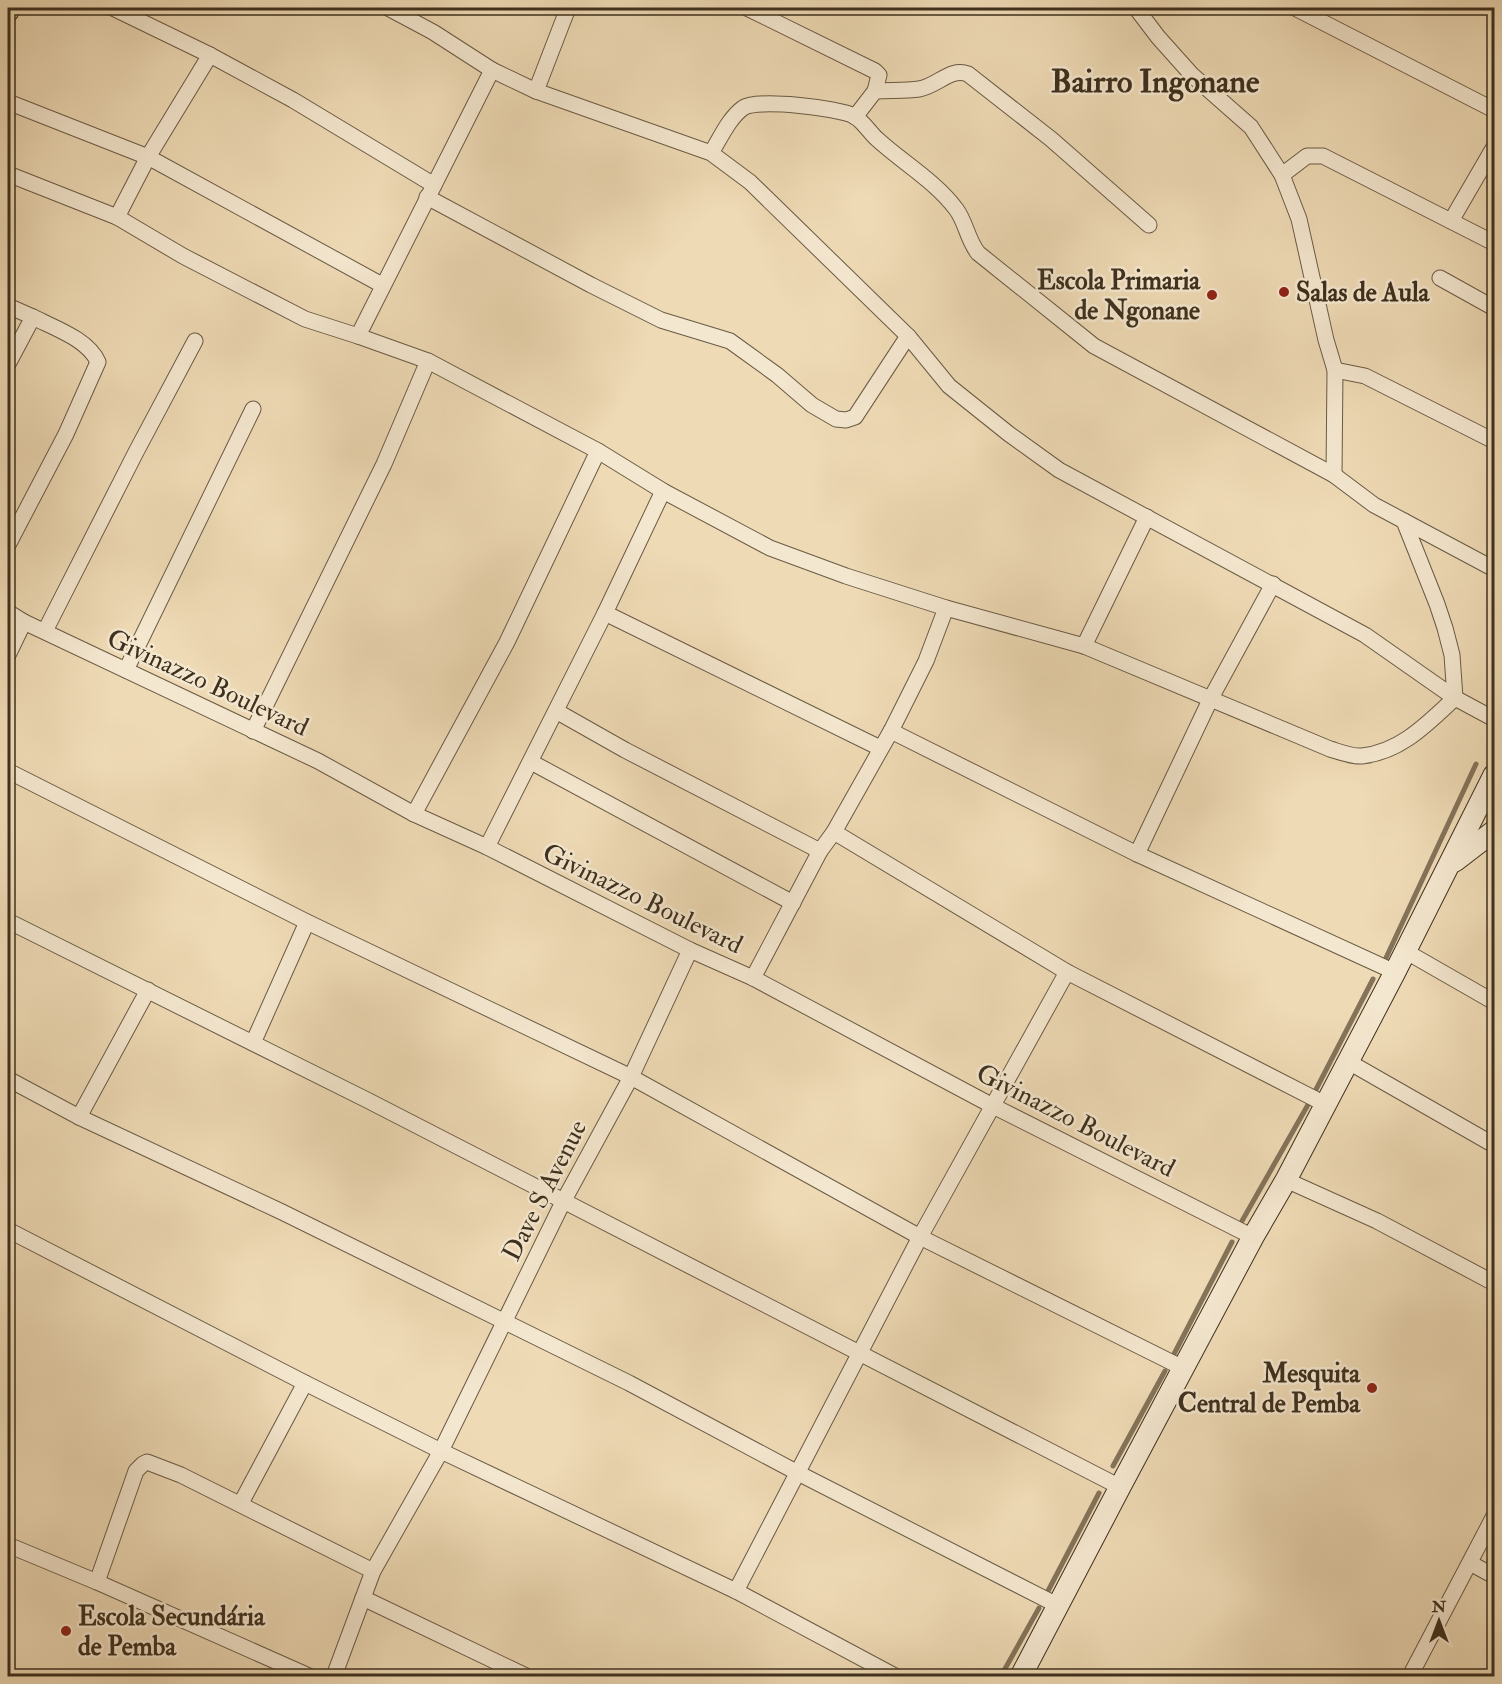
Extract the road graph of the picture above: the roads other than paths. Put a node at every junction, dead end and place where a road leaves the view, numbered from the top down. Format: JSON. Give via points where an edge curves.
{"nodes":[{"id":1,"x":113,"y":8,"type":"edge"},
{"id":2,"x":388,"y":8,"type":"edge"},
{"id":3,"x":568,"y":8,"type":"edge"},
{"id":4,"x":747,"y":8,"type":"edge"},
{"id":5,"x":1136,"y":8,"type":"edge"},
{"id":6,"x":1295,"y":8,"type":"edge"},
{"id":7,"x":210,"y":55,"type":"junction"},
{"id":8,"x":492,"y":70,"type":"junction"},
{"id":9,"x":536,"y":91,"type":"junction"},
{"id":10,"x":875,"y":91,"type":"junction"},
{"id":11,"x":8,"y":102,"type":"edge"},
{"id":12,"x":1494,"y":110,"type":"edge"},
{"id":13,"x":855,"y":117,"type":"junction"},
{"id":14,"x":1494,"y":147,"type":"edge"},
{"id":15,"x":711,"y":153,"type":"junction"},
{"id":16,"x":148,"y":157,"type":"junction"},
{"id":17,"x":8,"y":174,"type":"edge"},
{"id":18,"x":1282,"y":175,"type":"junction"},
{"id":19,"x":431,"y":191,"type":"junction"},
{"id":20,"x":117,"y":217,"type":"junction"},
{"id":21,"x":1451,"y":221,"type":"junction"},
{"id":22,"x":1149,"y":225,"type":"dead end"},
{"id":23,"x":1494,"y":243,"type":"edge"},
{"id":24,"x":1440,"y":278,"type":"dead end"},
{"id":25,"x":382,"y":285,"type":"junction"},
{"id":26,"x":8,"y":306,"type":"edge"},
{"id":27,"x":1494,"y":308,"type":"edge"},
{"id":28,"x":33,"y":317,"type":"junction"},
{"id":29,"x":358,"y":336,"type":"junction"},
{"id":30,"x":908,"y":336,"type":"junction"},
{"id":31,"x":195,"y":341,"type":"dead end"},
{"id":32,"x":428,"y":361,"type":"junction"},
{"id":33,"x":8,"y":364,"type":"edge"},
{"id":34,"x":1335,"y":370,"type":"junction"},
{"id":35,"x":253,"y":409,"type":"dead end"},
{"id":36,"x":1494,"y":441,"type":"edge"},
{"id":37,"x":598,"y":451,"type":"junction"},
{"id":38,"x":1334,"y":475,"type":"junction"},
{"id":39,"x":663,"y":491,"type":"junction"},
{"id":40,"x":1147,"y":517,"type":"junction"},
{"id":41,"x":1404,"y":521,"type":"junction"},
{"id":42,"x":8,"y":545,"type":"edge"},
{"id":43,"x":1494,"y":569,"type":"edge"},
{"id":44,"x":1273,"y":584,"type":"junction"},
{"id":45,"x":946,"y":608,"type":"junction"},
{"id":46,"x":8,"y":612,"type":"edge"},
{"id":47,"x":605,"y":613,"type":"junction"},
{"id":48,"x":24,"y":622,"type":"junction"},
{"id":49,"x":45,"y":632,"type":"junction"},
{"id":50,"x":1084,"y":646,"type":"junction"},
{"id":51,"x":8,"y":655,"type":"edge"},
{"id":52,"x":126,"y":670,"type":"junction"},
{"id":53,"x":1211,"y":698,"type":"junction"},
{"id":54,"x":1455,"y":698,"type":"junction"},
{"id":55,"x":556,"y":711,"type":"junction"},
{"id":56,"x":1494,"y":719,"type":"edge"},
{"id":57,"x":253,"y":731,"type":"junction"},
{"id":58,"x":891,"y":731,"type":"junction"},
{"id":59,"x":880,"y":748,"type":"junction"},
{"id":60,"x":531,"y":762,"type":"junction"},
{"id":61,"x":8,"y":771,"type":"edge"},
{"id":62,"x":1494,"y":775,"type":"edge"},
{"id":63,"x":414,"y":814,"type":"junction"},
{"id":64,"x":1494,"y":831,"type":"edge"},
{"id":65,"x":834,"y":832,"type":"junction"},
{"id":66,"x":487,"y":847,"type":"junction"},
{"id":67,"x":820,"y":851,"type":"junction"},
{"id":68,"x":1137,"y":854,"type":"junction"},
{"id":69,"x":1449,"y":865,"type":"junction"},
{"id":70,"x":793,"y":903,"type":"junction"},
{"id":71,"x":8,"y":921,"type":"edge"},
{"id":72,"x":307,"y":922,"type":"junction"},
{"id":73,"x":690,"y":950,"type":"junction"},
{"id":74,"x":1405,"y":951,"type":"junction"},
{"id":75,"x":1067,"y":972,"type":"junction"},
{"id":76,"x":1395,"y":972,"type":"junction"},
{"id":77,"x":753,"y":978,"type":"junction"},
{"id":78,"x":148,"y":990,"type":"junction"},
{"id":79,"x":1494,"y":1002,"type":"edge"},
{"id":80,"x":253,"y":1043,"type":"junction"},
{"id":81,"x":1347,"y":1061,"type":"junction"},
{"id":82,"x":631,"y":1077,"type":"junction"},
{"id":83,"x":8,"y":1079,"type":"edge"},
{"id":84,"x":1325,"y":1104,"type":"junction"},
{"id":85,"x":991,"y":1106,"type":"junction"},
{"id":86,"x":79,"y":1118,"type":"junction"},
{"id":87,"x":1494,"y":1145,"type":"edge"},
{"id":88,"x":1286,"y":1180,"type":"junction"},
{"id":89,"x":563,"y":1202,"type":"junction"},
{"id":90,"x":8,"y":1230,"type":"edge"},
{"id":91,"x":920,"y":1237,"type":"junction"},
{"id":92,"x":1253,"y":1237,"type":"junction"},
{"id":93,"x":1494,"y":1283,"type":"edge"},
{"id":94,"x":505,"y":1321,"type":"junction"},
{"id":95,"x":860,"y":1353,"type":"junction"},
{"id":96,"x":1183,"y":1368,"type":"junction"},
{"id":97,"x":305,"y":1383,"type":"junction"},
{"id":98,"x":441,"y":1450,"type":"junction"},
{"id":99,"x":798,"y":1473,"type":"junction"},
{"id":100,"x":1120,"y":1487,"type":"junction"},
{"id":101,"x":241,"y":1503,"type":"junction"},
{"id":102,"x":1494,"y":1515,"type":"edge"},
{"id":103,"x":8,"y":1545,"type":"edge"},
{"id":104,"x":1470,"y":1563,"type":"junction"},
{"id":105,"x":373,"y":1571,"type":"junction"},
{"id":106,"x":1494,"y":1576,"type":"edge"},
{"id":107,"x":97,"y":1582,"type":"junction"},
{"id":108,"x":736,"y":1591,"type":"junction"},
{"id":109,"x":363,"y":1598,"type":"junction"},
{"id":110,"x":1059,"y":1606,"type":"junction"},
{"id":111,"x":1422,"y":1655,"type":"junction"},
{"id":112,"x":309,"y":1677,"type":"edge"},
{"id":113,"x":334,"y":1677,"type":"edge"},
{"id":114,"x":526,"y":1677,"type":"edge"},
{"id":115,"x":895,"y":1677,"type":"edge"},
{"id":116,"x":1021,"y":1677,"type":"edge"},
{"id":117,"x":1410,"y":1677,"type":"edge"},
{"id":118,"x":1426,"y":1677,"type":"edge"}],
"edges":[{"from":1,"to":7,"type":"street"},
{"from":2,"to":8,"type":"street"},
{"from":3,"to":9,"type":"street"},
{"from":4,"to":10,"type":"street","via":[[875,71],[879,81]]},
{"from":5,"to":18,"type":"street","via":[[1192,75],[1251,127]]},
{"from":6,"to":12,"type":"street"},
{"from":7,"to":16,"type":"street"},
{"from":7,"to":19,"type":"street","via":[[293,100]]},
{"from":8,"to":9,"type":"street"},
{"from":8,"to":19,"type":"street"},
{"from":9,"to":15,"type":"street"},
{"from":10,"to":13,"type":"street"},
{"from":10,"to":22,"type":"street","via":[[921,89],[954,72],[968,74],[1051,139]]},
{"from":11,"to":16,"type":"street"},
{"from":13,"to":15,"type":"street","via":[[824,109],[752,104],[743,107]]},
{"from":13,"to":38,"type":"street","via":[[955,207],[978,253],[1094,346]]},
{"from":14,"to":21,"type":"street"},
{"from":15,"to":30,"type":"street","via":[[750,182]]},
{"from":16,"to":20,"type":"street"},
{"from":16,"to":25,"type":"street"},
{"from":17,"to":20,"type":"street"},
{"from":18,"to":21,"type":"street","via":[[1307,156],[1323,156]]},
{"from":18,"to":34,"type":"street","via":[[1299,219]]},
{"from":19,"to":25,"type":"street"},
{"from":19,"to":30,"type":"street","via":[[591,285],[662,320],[730,341],[836,419],[855,417]]},
{"from":20,"to":29,"type":"street","via":[[305,319]]},
{"from":21,"to":23,"type":"street"},
{"from":24,"to":27,"type":"street"},
{"from":25,"to":29,"type":"street"},
{"from":26,"to":28,"type":"street"},
{"from":28,"to":33,"type":"street"},
{"from":28,"to":42,"type":"street","via":[[85,345],[98,362],[66,434]]},
{"from":29,"to":32,"type":"street"},
{"from":30,"to":40,"type":"street","via":[[949,386],[1009,434],[1059,470]]},
{"from":31,"to":49,"type":"street"},
{"from":32,"to":37,"type":"street"},
{"from":32,"to":57,"type":"street","via":[[384,464]]},
{"from":34,"to":36,"type":"street","via":[[1365,376]]},
{"from":34,"to":38,"type":"street"},
{"from":35,"to":52,"type":"street"},
{"from":37,"to":39,"type":"street"},
{"from":37,"to":63,"type":"street","via":[[507,642]]},
{"from":38,"to":41,"type":"street","via":[[1374,505]]},
{"from":39,"to":45,"type":"street","via":[[770,548]]},
{"from":39,"to":47,"type":"street"},
{"from":40,"to":44,"type":"street"},
{"from":40,"to":50,"type":"street"},
{"from":41,"to":43,"type":"street"},
{"from":41,"to":54,"type":"street","via":[[1445,628],[1452,655]]},
{"from":44,"to":53,"type":"street"},
{"from":44,"to":54,"type":"street","via":[[1365,635]]},
{"from":45,"to":50,"type":"street"},
{"from":45,"to":58,"type":"street","via":[[926,661]]},
{"from":46,"to":48,"type":"street","name":"Givinazzo Boulevard"},
{"from":47,"to":55,"type":"street"},
{"from":47,"to":59,"type":"street"},
{"from":48,"to":49,"type":"street","name":"Givinazzo Boulevard"},
{"from":48,"to":51,"type":"street"},
{"from":49,"to":52,"type":"street","name":"Givinazzo Boulevard"},
{"from":50,"to":53,"type":"street"},
{"from":52,"to":57,"type":"street","name":"Givinazzo Boulevard"},
{"from":53,"to":54,"type":"street","via":[[1285,732],[1360,757],[1414,736]]},
{"from":53,"to":68,"type":"street"},
{"from":54,"to":56,"type":"street"},
{"from":55,"to":60,"type":"street"},
{"from":55,"to":67,"type":"street"},
{"from":57,"to":63,"type":"street","name":"Givinazzo Boulevard","via":[[318,761]]},
{"from":58,"to":59,"type":"street"},
{"from":58,"to":68,"type":"street"},
{"from":59,"to":65,"type":"street"},
{"from":60,"to":66,"type":"street"},
{"from":60,"to":70,"type":"street"},
{"from":61,"to":72,"type":"street"},
{"from":62,"to":69,"type":"street"},
{"from":63,"to":66,"type":"street","name":"Givinazzo Boulevard"},
{"from":64,"to":69,"type":"street"},
{"from":65,"to":67,"type":"street"},
{"from":65,"to":75,"type":"street"},
{"from":66,"to":73,"type":"street","name":"Givinazzo Boulevard"},
{"from":67,"to":70,"type":"street"},
{"from":68,"to":76,"type":"street"},
{"from":69,"to":74,"type":"street"},
{"from":70,"to":77,"type":"street"},
{"from":71,"to":78,"type":"street"},
{"from":72,"to":80,"type":"street"},
{"from":72,"to":82,"type":"street"},
{"from":73,"to":77,"type":"street","name":"Givinazzo Boulevard"},
{"from":73,"to":82,"type":"street","name":"Dave S Avenue"},
{"from":74,"to":76,"type":"street"},
{"from":74,"to":79,"type":"street"},
{"from":75,"to":84,"type":"street"},
{"from":75,"to":85,"type":"street"},
{"from":76,"to":81,"type":"street"},
{"from":77,"to":85,"type":"street","name":"Givinazzo Boulevard"},
{"from":78,"to":80,"type":"street"},
{"from":78,"to":86,"type":"street"},
{"from":80,"to":89,"type":"street"},
{"from":81,"to":84,"type":"street"},
{"from":81,"to":87,"type":"street"},
{"from":82,"to":89,"type":"street","name":"Dave S Avenue"},
{"from":82,"to":91,"type":"street"},
{"from":83,"to":86,"type":"street"},
{"from":84,"to":88,"type":"street"},
{"from":85,"to":91,"type":"street"},
{"from":85,"to":92,"type":"street","name":"Givinazzo Boulevard"},
{"from":86,"to":94,"type":"street"},
{"from":88,"to":92,"type":"street"},
{"from":88,"to":93,"type":"street","via":[[1377,1221]]},
{"from":89,"to":94,"type":"street","name":"Dave S Avenue"},
{"from":89,"to":95,"type":"street"},
{"from":90,"to":97,"type":"street"},
{"from":91,"to":95,"type":"street"},
{"from":91,"to":96,"type":"street"},
{"from":92,"to":96,"type":"street"},
{"from":94,"to":98,"type":"street","name":"Dave S Avenue"},
{"from":94,"to":99,"type":"street"},
{"from":95,"to":99,"type":"street"},
{"from":95,"to":100,"type":"street"},
{"from":96,"to":100,"type":"street"},
{"from":97,"to":98,"type":"street"},
{"from":97,"to":101,"type":"street"},
{"from":98,"to":105,"type":"street","name":"Dave S Avenue"},
{"from":98,"to":108,"type":"street"},
{"from":99,"to":108,"type":"street"},
{"from":99,"to":110,"type":"street"},
{"from":100,"to":110,"type":"street"},
{"from":101,"to":105,"type":"street"},
{"from":101,"to":107,"type":"street","via":[[181,1474],[143,1464],[136,1471]]},
{"from":102,"to":104,"type":"street"},
{"from":103,"to":107,"type":"street"},
{"from":104,"to":106,"type":"street"},
{"from":104,"to":111,"type":"street"},
{"from":105,"to":109,"type":"street","name":"Dave S Avenue"},
{"from":107,"to":112,"type":"street"},
{"from":108,"to":115,"type":"street"},
{"from":109,"to":113,"type":"street","name":"Dave S Avenue"},
{"from":109,"to":114,"type":"street"},
{"from":110,"to":116,"type":"street"},
{"from":111,"to":117,"type":"street"},
{"from":111,"to":118,"type":"street","via":[[1421,1670]]}]}
